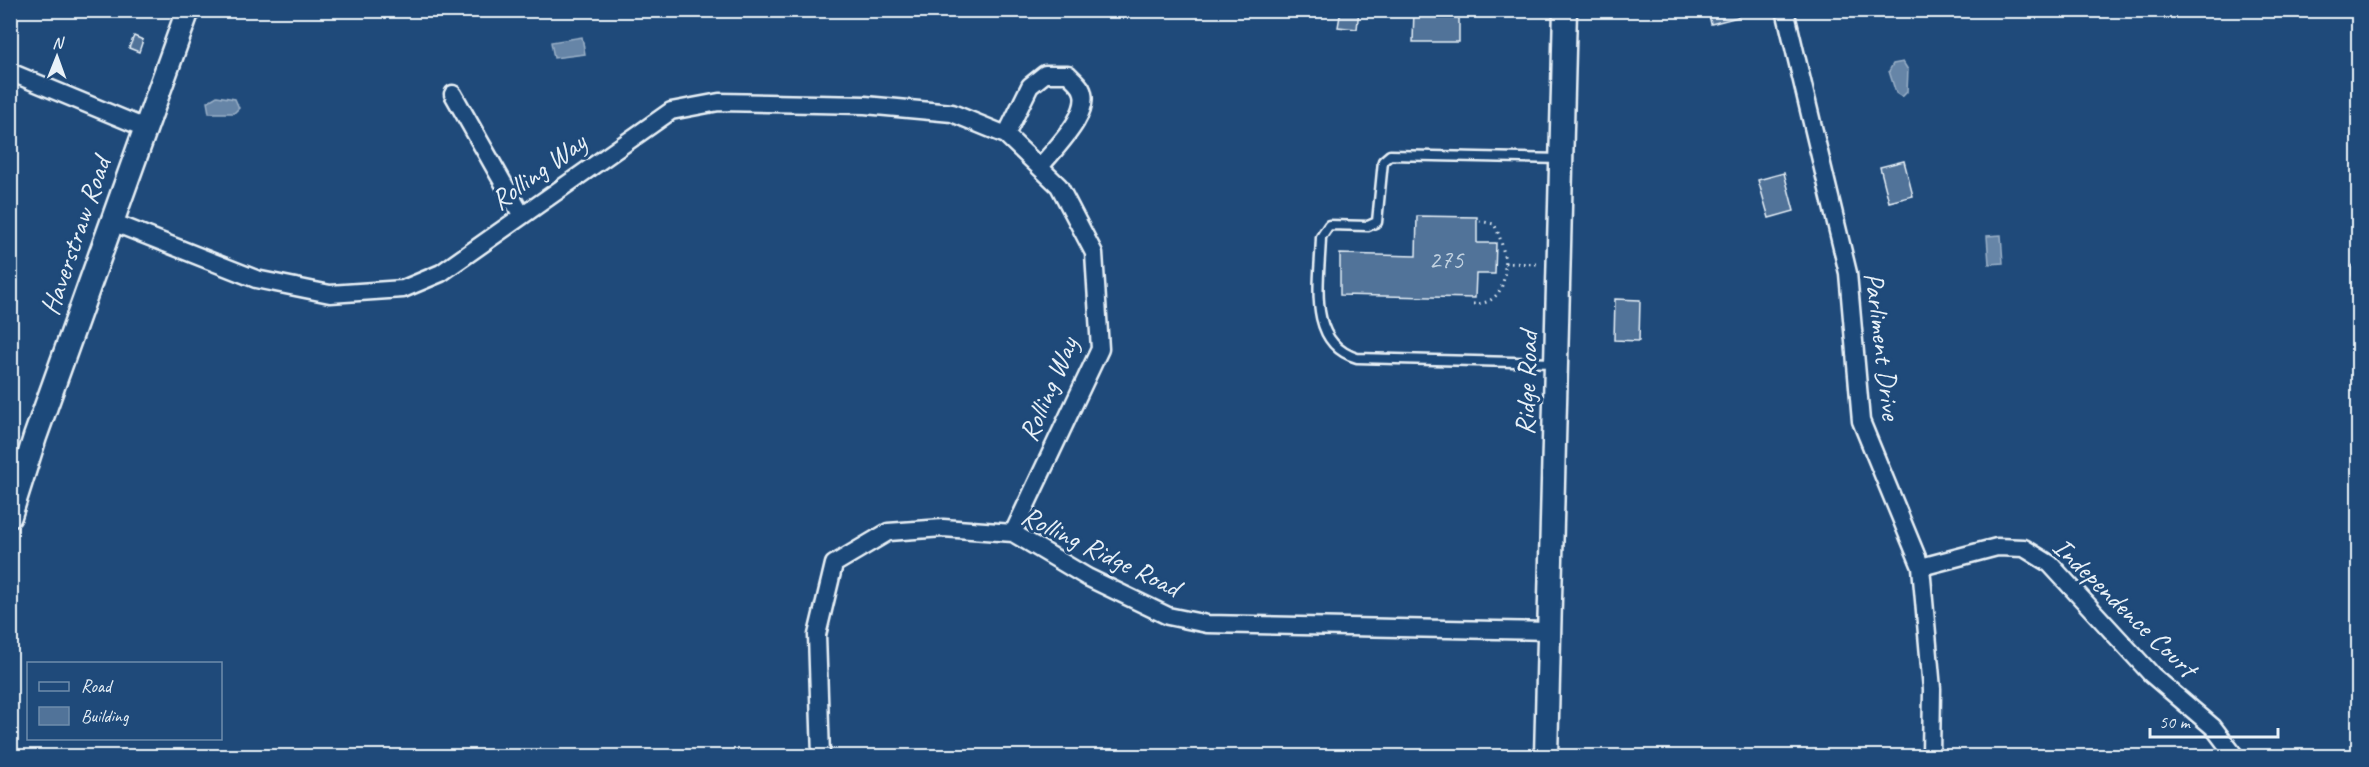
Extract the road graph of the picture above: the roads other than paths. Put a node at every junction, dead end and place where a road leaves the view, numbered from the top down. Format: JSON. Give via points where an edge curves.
{"nodes":[{"id":1,"x":188,"y":10,"type":"edge"},
{"id":2,"x":1565,"y":10,"type":"edge"},
{"id":3,"x":1785,"y":10,"type":"edge"},
{"id":4,"x":10,"y":72,"type":"edge"},
{"id":5,"x":453,"y":94,"type":"dead end"},
{"id":6,"x":145,"y":128,"type":"junction"},
{"id":7,"x":1006,"y":135,"type":"junction"},
{"id":8,"x":1561,"y":159,"type":"junction"},
{"id":9,"x":1040,"y":167,"type":"junction"},
{"id":10,"x":522,"y":216,"type":"junction"},
{"id":11,"x":112,"y":222,"type":"junction"},
{"id":12,"x":2358,"y":268,"type":"edge"},
{"id":13,"x":2358,"y":275,"type":"edge"},
{"id":14,"x":1556,"y":363,"type":"junction"},
{"id":15,"x":10,"y":516,"type":"edge"},
{"id":16,"x":1013,"y":533,"type":"junction"},
{"id":17,"x":1921,"y":567,"type":"junction"},
{"id":18,"x":1548,"y":630,"type":"junction"},
{"id":19,"x":821,"y":756,"type":"edge"},
{"id":20,"x":1546,"y":756,"type":"edge"},
{"id":21,"x":1931,"y":756,"type":"edge"},
{"id":22,"x":2235,"y":756,"type":"edge"}],
"edges":[{"from":1,"to":6,"type":"street","name":"Haverstraw Road"},
{"from":2,"to":8,"type":"street","name":"Ridge Road"},
{"from":3,"to":17,"type":"street","name":"Parliment Drive","via":[[1848,273],[1861,421]]},
{"from":4,"to":6,"type":"street"},
{"from":5,"to":10,"type":"street"},
{"from":6,"to":11,"type":"street","name":"Haverstraw Road"},
{"from":7,"to":9,"type":"street","name":"Rolling Way"},
{"from":7,"to":9,"type":"street","via":[[1030,86],[1045,74],[1068,74],[1081,88],[1084,106]]},
{"from":7,"to":10,"type":"street","name":"Rolling Way","via":[[952,113],[865,105],[719,102],[671,111]]},
{"from":8,"to":14,"type":"street","name":"Ridge Road"},
{"from":8,"to":14,"type":"lane","via":[[1385,157],[1377,222],[1368,226],[1329,225],[1323,232],[1320,308],[1325,332],[1334,347],[1358,358]]},
{"from":9,"to":16,"type":"street","name":"Rolling Way","via":[[1059,186],[1094,253],[1100,349]]},
{"from":10,"to":11,"type":"street","name":"Rolling Way","via":[[441,273],[403,289],[330,294],[256,279]]},
{"from":11,"to":15,"type":"street","name":"Haverstraw Road"},
{"from":12,"to":13,"type":"lane"},
{"from":14,"to":18,"type":"street","name":"Ridge Road"},
{"from":16,"to":18,"type":"street","name":"Rolling Ridge Road","via":[[1087,577],[1168,616],[1198,622]]},
{"from":16,"to":19,"type":"street","name":"Rolling Ridge Road","via":[[943,528],[888,532],[834,564],[817,635]]},
{"from":17,"to":21,"type":"street","name":"Parliment Drive","via":[[1932,689]]},
{"from":17,"to":22,"type":"street","name":"Independence Court","via":[[1997,547],[2024,548],[2050,564],[2152,675],[2213,727]]},
{"from":18,"to":20,"type":"street","name":"Ridge Road"}]}
